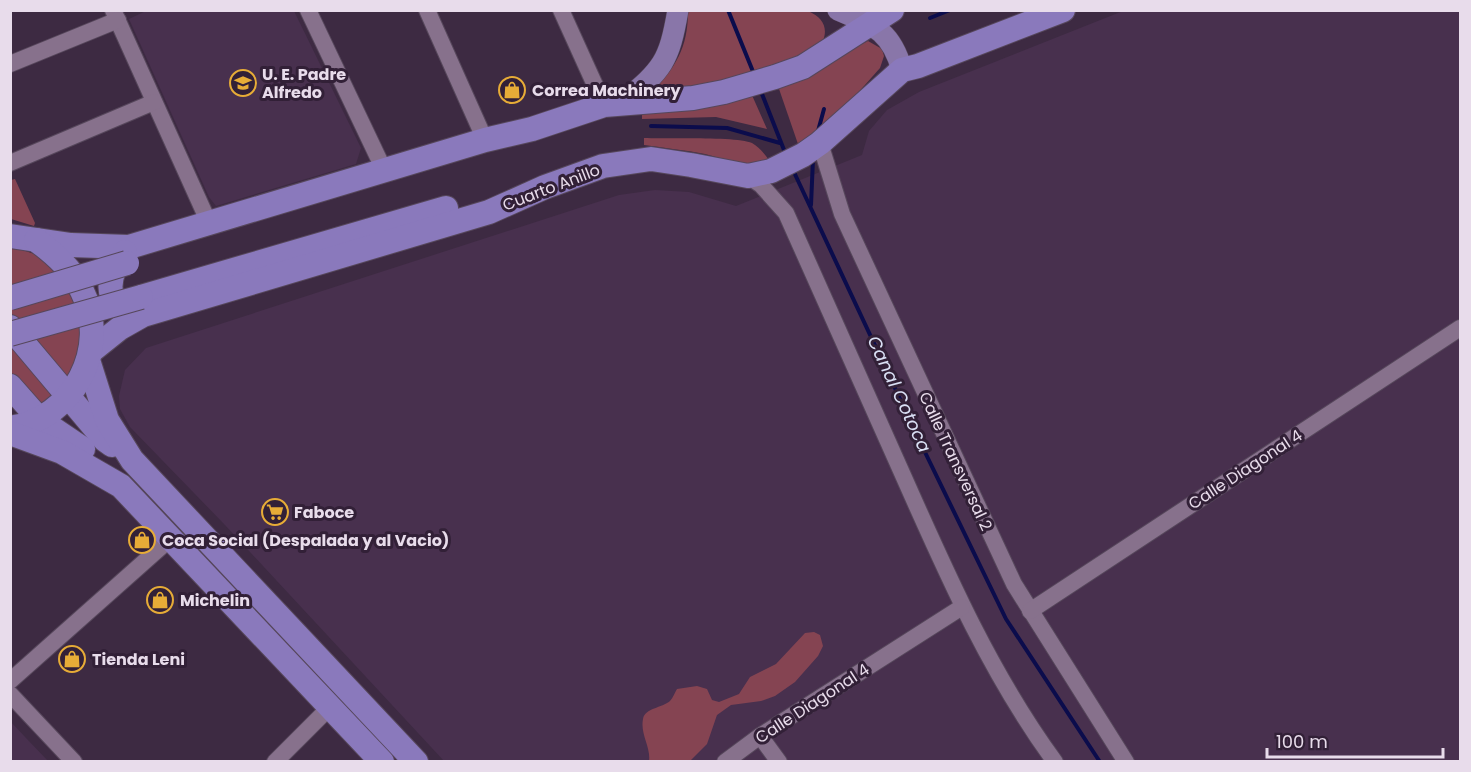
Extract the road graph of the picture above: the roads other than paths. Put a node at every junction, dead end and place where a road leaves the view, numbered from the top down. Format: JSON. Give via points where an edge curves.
{"nodes":[{"id":1,"x":308,"y":10,"type":"edge"},
{"id":2,"x":427,"y":10,"type":"edge"},
{"id":3,"x":561,"y":10,"type":"edge"},
{"id":4,"x":678,"y":10,"type":"edge"},
{"id":5,"x":838,"y":10,"type":"edge"},
{"id":6,"x":1063,"y":10,"type":"edge"},
{"id":7,"x":116,"y":15,"type":"edge"},
{"id":8,"x":882,"y":17,"type":"edge"},
{"id":9,"x":10,"y":64,"type":"edge"},
{"id":10,"x":902,"y":70,"type":"junction"},
{"id":11,"x":154,"y":102,"type":"junction"},
{"id":12,"x":614,"y":104,"type":"junction"},
{"id":13,"x":532,"y":129,"type":"junction"},
{"id":14,"x":485,"y":140,"type":"junction"},
{"id":15,"x":811,"y":149,"type":"junction"},
{"id":16,"x":10,"y":163,"type":"edge"},
{"id":17,"x":384,"y":170,"type":"junction"},
{"id":18,"x":760,"y":174,"type":"junction"},
{"id":19,"x":209,"y":224,"type":"junction"},
{"id":20,"x":18,"y":237,"type":"edge"},
{"id":21,"x":128,"y":255,"type":"junction"},
{"id":22,"x":10,"y":298,"type":"edge"},
{"id":23,"x":142,"y":306,"type":"junction"},
{"id":24,"x":10,"y":327,"type":"edge"},
{"id":25,"x":1461,"y":328,"type":"edge"},
{"id":26,"x":10,"y":334,"type":"edge"},
{"id":27,"x":89,"y":356,"type":"junction"},
{"id":28,"x":10,"y":386,"type":"edge"},
{"id":29,"x":68,"y":397,"type":"junction"},
{"id":30,"x":40,"y":420,"type":"junction"},
{"id":31,"x":10,"y":428,"type":"edge"},
{"id":32,"x":10,"y":433,"type":"edge"},
{"id":33,"x":132,"y":460,"type":"junction"},
{"id":34,"x":121,"y":486,"type":"junction"},
{"id":35,"x":171,"y":538,"type":"junction"},
{"id":36,"x":962,"y":607,"type":"junction"},
{"id":37,"x":1030,"y":611,"type":"junction"},
{"id":38,"x":10,"y":681,"type":"edge"},
{"id":39,"x":10,"y":694,"type":"edge"},
{"id":40,"x":330,"y":707,"type":"junction"},
{"id":41,"x":760,"y":736,"type":"junction"},
{"id":42,"x":74,"y":762,"type":"edge"},
{"id":43,"x":275,"y":762,"type":"edge"},
{"id":44,"x":382,"y":762,"type":"edge"},
{"id":45,"x":416,"y":762,"type":"edge"},
{"id":46,"x":725,"y":762,"type":"edge"},
{"id":47,"x":778,"y":762,"type":"edge"},
{"id":48,"x":1055,"y":762,"type":"edge"},
{"id":49,"x":1126,"y":762,"type":"edge"}],
"edges":[{"from":1,"to":17,"type":"street"},
{"from":2,"to":14,"type":"street"},
{"from":3,"to":12,"type":"street"},
{"from":4,"to":12,"type":"main road","via":[[662,66],[651,79]]},
{"from":5,"to":8,"type":"main road"},
{"from":6,"to":10,"type":"highway"},
{"from":7,"to":9,"type":"street"},
{"from":7,"to":11,"type":"street"},
{"from":8,"to":10,"type":"main road"},
{"from":8,"to":12,"type":"highway","via":[[803,67],[775,77],[693,98]]},
{"from":10,"to":15,"type":"highway"},
{"from":11,"to":16,"type":"street"},
{"from":11,"to":19,"type":"street"},
{"from":12,"to":13,"type":"highway"},
{"from":13,"to":14,"type":"highway"},
{"from":13,"to":21,"type":"highway","via":[[463,160]]},
{"from":14,"to":17,"type":"highway"},
{"from":15,"to":18,"type":"highway"},
{"from":15,"to":37,"type":"street","name":"Calle Transversal 2","via":[[1014,585]]},
{"from":17,"to":19,"type":"highway"},
{"from":18,"to":23,"type":"highway","name":"Cuarto Anillo","via":[[651,159],[603,166],[544,187],[483,197]]},
{"from":18,"to":36,"type":"street","via":[[761,185],[786,213]]},
{"from":19,"to":21,"type":"highway"},
{"from":20,"to":21,"type":"highway"},
{"from":20,"to":27,"type":"highway","via":[[54,253],[82,291],[92,323]]},
{"from":21,"to":22,"type":"highway","bridge":true},
{"from":21,"to":23,"type":"highway","via":[[112,271],[111,292],[116,302],[133,314]]},
{"from":23,"to":26,"type":"highway","bridge":true},
{"from":23,"to":27,"type":"highway"},
{"from":24,"to":29,"type":"highway"},
{"from":25,"to":37,"type":"street","name":"Calle Diagonal 4"},
{"from":27,"to":29,"type":"highway"},
{"from":27,"to":33,"type":"highway","via":[[107,420]]},
{"from":28,"to":30,"type":"highway"},
{"from":29,"to":30,"type":"highway"},
{"from":29,"to":33,"type":"highway","via":[[105,440]]},
{"from":30,"to":31,"type":"highway"},
{"from":30,"to":34,"type":"highway","via":[[97,457]]},
{"from":32,"to":34,"type":"highway","via":[[62,452]]},
{"from":33,"to":45,"type":"highway"},
{"from":34,"to":35,"type":"highway"},
{"from":35,"to":38,"type":"street"},
{"from":35,"to":40,"type":"highway"},
{"from":36,"to":41,"type":"street","name":"Calle Diagonal 4"},
{"from":36,"to":48,"type":"street","via":[[1005,686]]},
{"from":37,"to":49,"type":"street","name":"Calle Transversal 2"},
{"from":39,"to":42,"type":"street"},
{"from":40,"to":43,"type":"street"},
{"from":40,"to":44,"type":"highway"},
{"from":41,"to":46,"type":"street","name":"Calle Diagonal 4"},
{"from":41,"to":47,"type":"street"}]}
